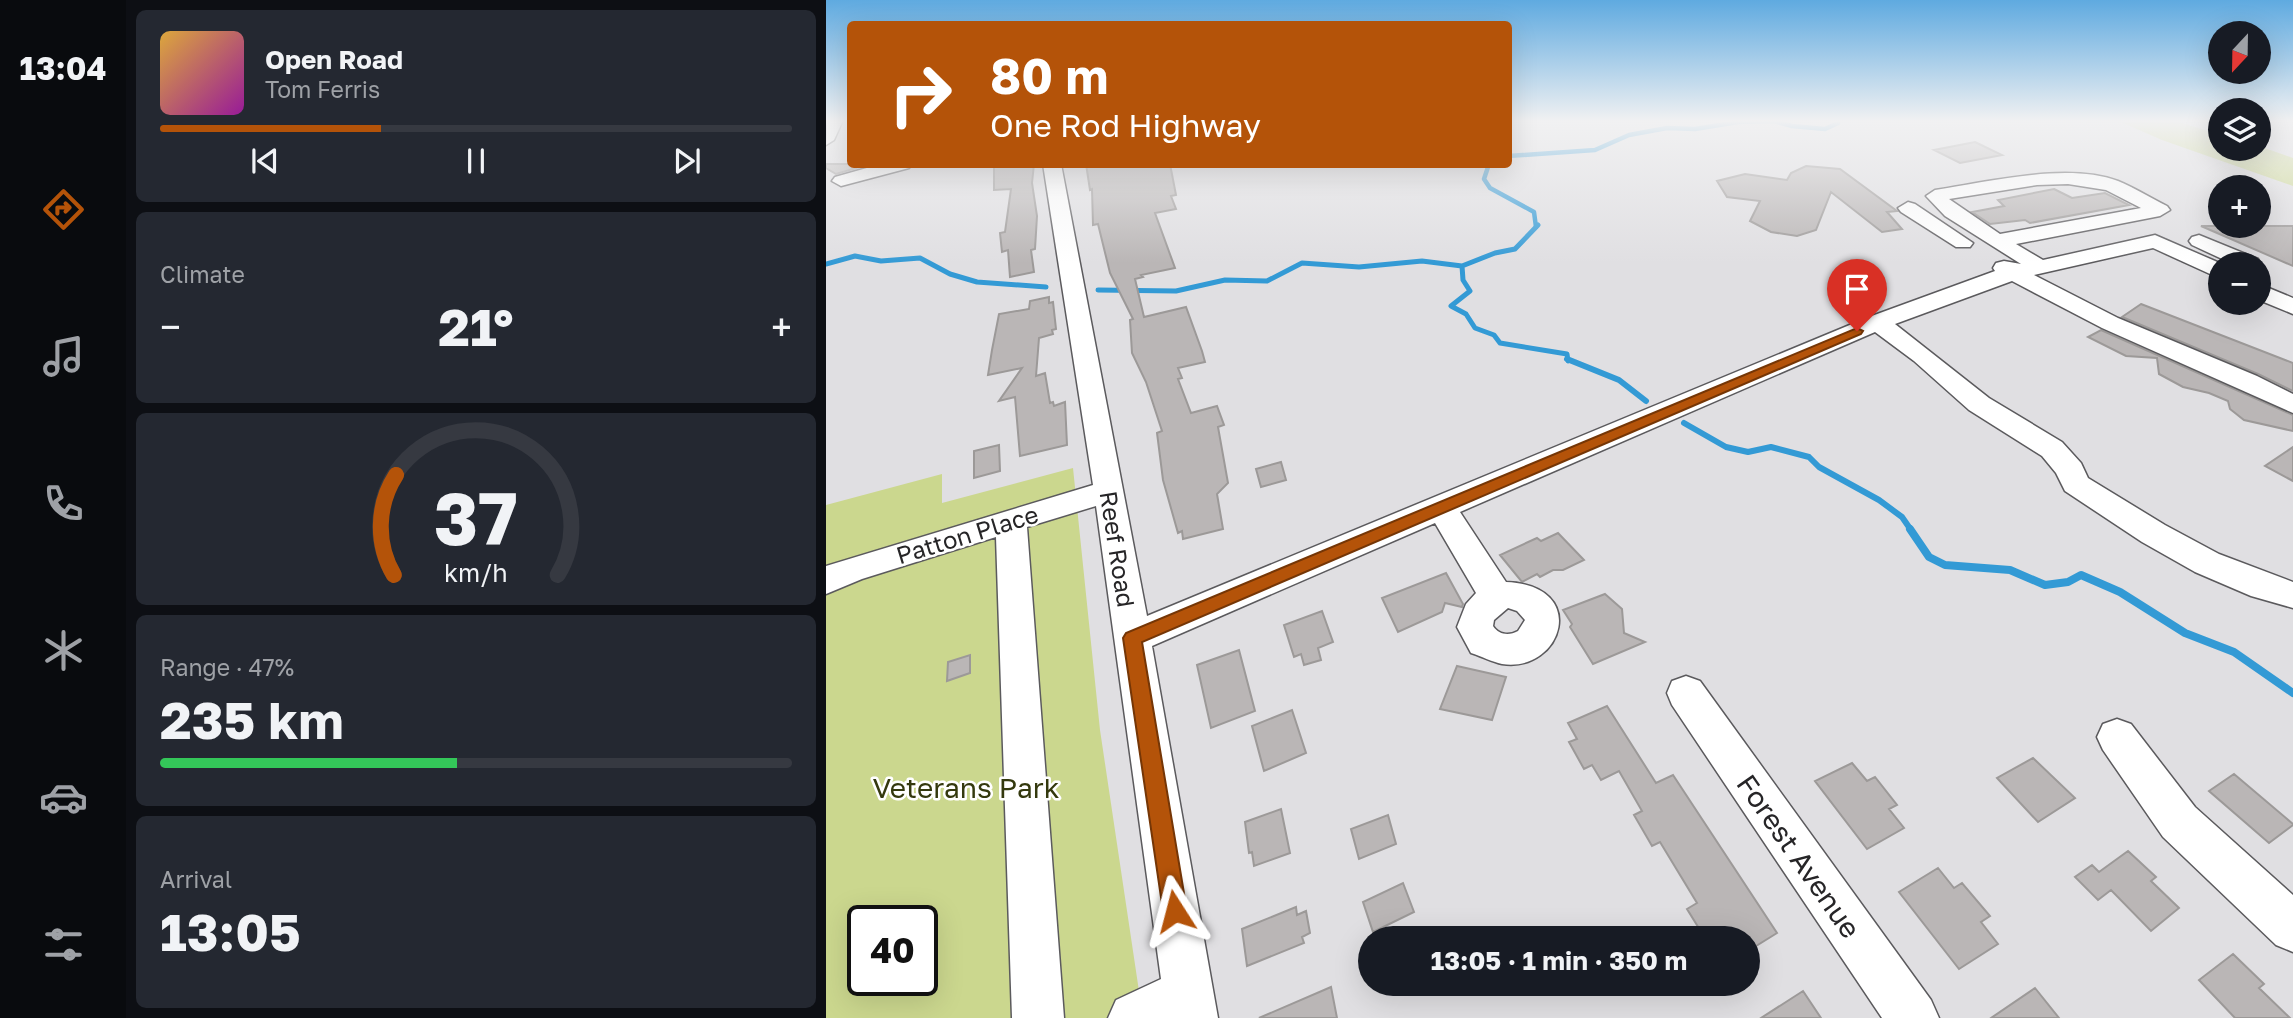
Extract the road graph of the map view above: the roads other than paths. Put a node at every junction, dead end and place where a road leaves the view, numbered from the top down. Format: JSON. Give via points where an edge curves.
{"nodes":[{"id":1,"x":888,"y":168,"type":"edge"},
{"id":2,"x":1053,"y":168,"type":"edge"},
{"id":3,"x":841,"y":181,"type":"dead end"},
{"id":4,"x":1908,"y":208,"type":"dead end"},
{"id":5,"x":1998,"y":241,"type":"junction"},
{"id":6,"x":2155,"y":241,"type":"junction"},
{"id":7,"x":2224,"y":252,"type":"edge"},
{"id":8,"x":2208,"y":266,"type":"edge"},
{"id":9,"x":2040,"y":267,"type":"junction"},
{"id":10,"x":2012,"y":273,"type":"junction"},
{"id":11,"x":2271,"y":274,"type":"edge"},
{"id":12,"x":2293,"y":284,"type":"edge"},
{"id":13,"x":2271,"y":297,"type":"edge"},
{"id":14,"x":2293,"y":307,"type":"edge"},
{"id":15,"x":1877,"y":323,"type":"junction"},
{"id":16,"x":2293,"y":405,"type":"edge"},
{"id":17,"x":1109,"y":491,"type":"junction"},
{"id":18,"x":1441,"y":507,"type":"junction"},
{"id":19,"x":1012,"y":520,"type":"junction"},
{"id":20,"x":826,"y":581,"type":"edge"},
{"id":21,"x":2293,"y":595,"type":"edge"},
{"id":22,"x":1567,"y":629,"type":"dead end"},
{"id":23,"x":1132,"y":638,"type":"junction"},
{"id":24,"x":1686,"y":693,"type":"dead end"},
{"id":25,"x":2117,"y":737,"type":"dead end"},
{"id":26,"x":2293,"y":928,"type":"edge"},
{"id":27,"x":1190,"y":1006,"type":"edge"},
{"id":28,"x":1038,"y":1018,"type":"edge"},
{"id":29,"x":1134,"y":1018,"type":"edge"},
{"id":30,"x":1913,"y":1018,"type":"edge"}],
"edges":[{"from":1,"to":3,"type":"street"},
{"from":2,"to":17,"type":"street","name":"Reef Road"},
{"from":4,"to":10,"type":"street"},
{"from":5,"to":5,"type":"street","via":[[1935,196],[2038,180],[2079,180],[2111,185],[2160,210]]},
{"from":5,"to":9,"type":"street"},
{"from":6,"to":7,"type":"street","via":[[2183,233]]},
{"from":6,"to":8,"type":"street"},
{"from":6,"to":9,"type":"street"},
{"from":9,"to":10,"type":"street"},
{"from":10,"to":15,"type":"street"},
{"from":10,"to":16,"type":"street","via":[[2110,323]]},
{"from":11,"to":12,"type":"street"},
{"from":13,"to":14,"type":"street"},
{"from":15,"to":18,"type":"street"},
{"from":15,"to":21,"type":"street","via":[[1979,404],[2052,449],[2076,484],[2224,573]]},
{"from":17,"to":19,"type":"street","name":"Patton Place"},
{"from":17,"to":23,"type":"street","name":"Reef Road"},
{"from":18,"to":22,"type":"street","via":[[1497,597],[1519,596],[1537,605],[1544,621],[1531,643]]},
{"from":18,"to":23,"type":"street"},
{"from":19,"to":20,"type":"street","name":"Patton Place"},
{"from":19,"to":28,"type":"street"},
{"from":23,"to":27,"type":"street","name":"Reef Road"},
{"from":24,"to":30,"type":"street","name":"Forest Avenue"},
{"from":25,"to":26,"type":"street","via":[[2179,822]]},
{"from":27,"to":29,"type":"street"}]}
